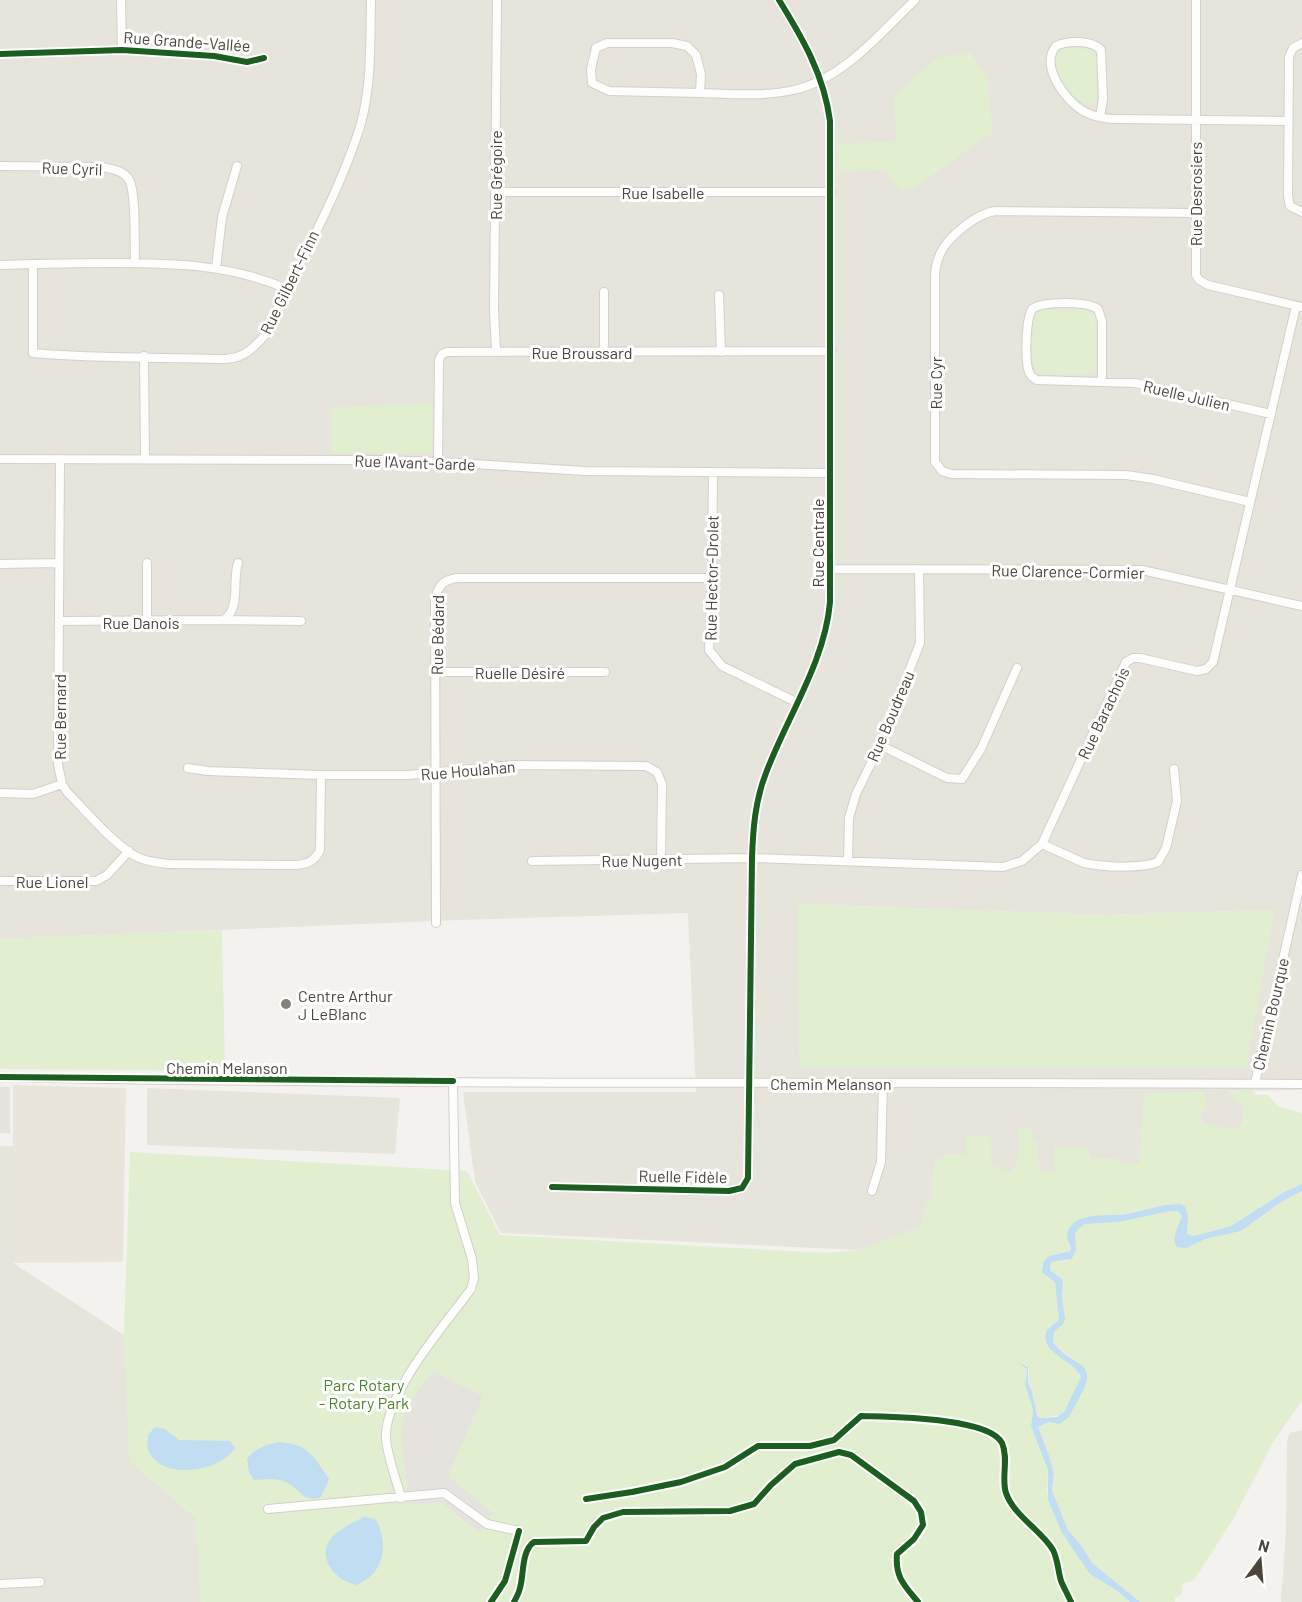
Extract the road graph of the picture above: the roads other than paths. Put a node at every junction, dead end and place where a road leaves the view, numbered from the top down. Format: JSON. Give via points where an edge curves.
{"nodes":[{"id":1,"x":122,"y":0,"type":"edge"},
{"id":2,"x":371,"y":0,"type":"edge"},
{"id":3,"x":497,"y":0,"type":"edge"},
{"id":4,"x":779,"y":0,"type":"edge"},
{"id":5,"x":915,"y":0,"type":"edge"},
{"id":6,"x":1196,"y":0,"type":"edge"},
{"id":7,"x":1302,"y":43,"type":"edge"},
{"id":8,"x":122,"y":50,"type":"junction"},
{"id":9,"x":0,"y":54,"type":"edge"},
{"id":10,"x":264,"y":58,"type":"dead end"},
{"id":11,"x":821,"y":79,"type":"junction"},
{"id":12,"x":700,"y":93,"type":"junction"},
{"id":13,"x":1100,"y":117,"type":"junction"},
{"id":14,"x":1196,"y":120,"type":"junction"},
{"id":15,"x":1288,"y":121,"type":"junction"},
{"id":16,"x":0,"y":166,"type":"edge"},
{"id":17,"x":237,"y":166,"type":"dead end"},
{"id":18,"x":495,"y":192,"type":"junction"},
{"id":19,"x":831,"y":192,"type":"junction"},
{"id":20,"x":1302,"y":212,"type":"edge"},
{"id":21,"x":1195,"y":213,"type":"junction"},
{"id":22,"x":135,"y":263,"type":"junction"},
{"id":23,"x":33,"y":264,"type":"junction"},
{"id":24,"x":0,"y":265,"type":"edge"},
{"id":25,"x":216,"y":268,"type":"junction"},
{"id":26,"x":287,"y":289,"type":"junction"},
{"id":27,"x":604,"y":292,"type":"dead end"},
{"id":28,"x":719,"y":295,"type":"dead end"},
{"id":29,"x":1299,"y":306,"type":"edge"},
{"id":30,"x":496,"y":350,"type":"junction"},
{"id":31,"x":831,"y":351,"type":"junction"},
{"id":32,"x":604,"y":352,"type":"junction"},
{"id":33,"x":720,"y":352,"type":"junction"},
{"id":34,"x":144,"y":356,"type":"junction"},
{"id":35,"x":1102,"y":381,"type":"junction"},
{"id":36,"x":1271,"y":414,"type":"junction"},
{"id":37,"x":0,"y":459,"type":"edge"},
{"id":38,"x":60,"y":459,"type":"junction"},
{"id":39,"x":145,"y":459,"type":"junction"},
{"id":40,"x":438,"y":462,"type":"junction"},
{"id":41,"x":830,"y":473,"type":"junction"},
{"id":42,"x":713,"y":474,"type":"junction"},
{"id":43,"x":1250,"y":502,"type":"junction"},
{"id":44,"x":147,"y":563,"type":"dead end"},
{"id":45,"x":238,"y":563,"type":"dead end"},
{"id":46,"x":0,"y":564,"type":"edge"},
{"id":47,"x":58,"y":564,"type":"junction"},
{"id":48,"x":831,"y":569,"type":"junction"},
{"id":49,"x":919,"y":569,"type":"junction"},
{"id":50,"x":712,"y":578,"type":"junction"},
{"id":51,"x":1230,"y":590,"type":"junction"},
{"id":52,"x":1302,"y":606,"type":"edge"},
{"id":53,"x":224,"y":620,"type":"junction"},
{"id":54,"x":58,"y":621,"type":"junction"},
{"id":55,"x":301,"y":621,"type":"dead end"},
{"id":56,"x":147,"y":622,"type":"junction"},
{"id":57,"x":1017,"y":668,"type":"dead end"},
{"id":58,"x":436,"y":672,"type":"junction"},
{"id":59,"x":605,"y":672,"type":"dead end"},
{"id":60,"x":798,"y":703,"type":"junction"},
{"id":61,"x":880,"y":745,"type":"junction"},
{"id":62,"x":188,"y":768,"type":"dead end"},
{"id":63,"x":1173,"y":769,"type":"dead end"},
{"id":64,"x":436,"y":774,"type":"junction"},
{"id":65,"x":321,"y":775,"type":"junction"},
{"id":66,"x":62,"y":784,"type":"junction"},
{"id":67,"x":0,"y":792,"type":"edge"},
{"id":68,"x":1042,"y":844,"type":"junction"},
{"id":69,"x":129,"y":851,"type":"junction"},
{"id":70,"x":752,"y":858,"type":"junction"},
{"id":71,"x":661,"y":859,"type":"junction"},
{"id":72,"x":532,"y":861,"type":"dead end"},
{"id":73,"x":848,"y":861,"type":"junction"},
{"id":74,"x":1302,"y":875,"type":"edge"},
{"id":75,"x":0,"y":881,"type":"edge"},
{"id":76,"x":436,"y":923,"type":"dead end"},
{"id":77,"x":0,"y":1077,"type":"edge"},
{"id":78,"x":453,"y":1081,"type":"junction"},
{"id":79,"x":750,"y":1083,"type":"junction"},
{"id":80,"x":883,"y":1083,"type":"junction"},
{"id":81,"x":1255,"y":1083,"type":"junction"},
{"id":82,"x":1302,"y":1084,"type":"edge"},
{"id":83,"x":552,"y":1186,"type":"dead end"},
{"id":84,"x":872,"y":1191,"type":"dead end"},
{"id":85,"x":401,"y":1498,"type":"junction"},
{"id":86,"x":268,"y":1509,"type":"dead end"},
{"id":87,"x":519,"y":1531,"type":"dead end"},
{"id":88,"x":40,"y":1582,"type":"dead end"},
{"id":89,"x":0,"y":1584,"type":"edge"}],
"edges":[{"from":1,"to":8,"type":"street"},
{"from":2,"to":26,"type":"street","name":"Rue Gilbert-Finn","via":[[370,58],[360,126]]},
{"from":3,"to":18,"type":"street","name":"Rue Grégoire"},
{"from":4,"to":11,"type":"street","name":"Rue Centrale","via":[[808,47]]},
{"from":5,"to":11,"type":"street","via":[[849,62]]},
{"from":6,"to":14,"type":"street","name":"Rue Desrosiers"},
{"from":7,"to":15,"type":"street","via":[[1288,57]]},
{"from":8,"to":9,"type":"street","name":"Rue Grande-Vallée"},
{"from":8,"to":10,"type":"street","name":"Rue Grande-Vallée","via":[[247,62]]},
{"from":11,"to":12,"type":"street","via":[[779,92]]},
{"from":11,"to":19,"type":"street","name":"Rue Centrale","via":[[830,121]]},
{"from":12,"to":12,"type":"street","via":[[696,55],[687,46],[607,43],[596,48],[592,83],[609,91]]},
{"from":13,"to":13,"type":"street","via":[[1101,50],[1090,43],[1056,46],[1051,57],[1054,79],[1079,108]]},
{"from":13,"to":14,"type":"street"},
{"from":14,"to":15,"type":"street"},
{"from":14,"to":21,"type":"street","name":"Rue Desrosiers"},
{"from":15,"to":20,"type":"street","via":[[1288,200],[1292,208]]},
{"from":16,"to":22,"type":"street","name":"Rue Cyril","via":[[118,170],[128,178],[133,192]]},
{"from":17,"to":25,"type":"street","via":[[222,217]]},
{"from":18,"to":19,"type":"street","name":"Rue Isabelle"},
{"from":18,"to":30,"type":"street","name":"Rue Grégoire"},
{"from":19,"to":31,"type":"street","name":"Rue Centrale"},
{"from":21,"to":29,"type":"street","name":"Rue Desrosiers","via":[[1195,267],[1199,280]]},
{"from":21,"to":43,"type":"street","name":"Rue Cyr","via":[[995,211],[977,217],[948,239],[934,275],[935,462],[939,469],[951,474],[1134,476]]},
{"from":22,"to":23,"type":"street"},
{"from":22,"to":25,"type":"street"},
{"from":23,"to":24,"type":"street"},
{"from":23,"to":34,"type":"street","name":"Rue Gilbert-Finn","via":[[33,353]]},
{"from":25,"to":26,"type":"street","via":[[264,279]]},
{"from":26,"to":34,"type":"street","name":"Rue Gilbert-Finn","via":[[265,335],[238,358]]},
{"from":27,"to":32,"type":"street"},
{"from":28,"to":33,"type":"street"},
{"from":29,"to":36,"type":"street","name":"Rue Barachois"},
{"from":30,"to":32,"type":"street","name":"Rue Broussard"},
{"from":30,"to":40,"type":"street","name":"Rue Broussard","via":[[450,351],[440,357]]},
{"from":31,"to":33,"type":"street","name":"Rue Broussard"},
{"from":31,"to":41,"type":"street","name":"Rue Centrale"},
{"from":32,"to":33,"type":"street","name":"Rue Broussard"},
{"from":34,"to":39,"type":"street"},
{"from":35,"to":35,"type":"street","name":"Ruelle Julien","via":[[1102,321],[1098,309],[1086,304],[1042,304],[1032,309],[1027,322],[1027,364],[1032,377],[1043,381]]},
{"from":35,"to":36,"type":"street","name":"Ruelle Julien","via":[[1150,385]]},
{"from":36,"to":43,"type":"street","name":"Rue Barachois"},
{"from":37,"to":38,"type":"street","name":"Rue l'Avant-Garde"},
{"from":38,"to":39,"type":"street","name":"Rue l'Avant-Garde"},
{"from":38,"to":47,"type":"street","name":"Rue Bernard"},
{"from":39,"to":40,"type":"street","name":"Rue l'Avant-Garde"},
{"from":40,"to":42,"type":"street","name":"Rue l'Avant-Garde"},
{"from":41,"to":42,"type":"street","name":"Rue l'Avant-Garde"},
{"from":41,"to":48,"type":"street","name":"Rue Centrale"},
{"from":42,"to":50,"type":"street","name":"Rue Hector-Drolet"},
{"from":43,"to":51,"type":"street","name":"Rue Barachois"},
{"from":44,"to":56,"type":"street"},
{"from":45,"to":53,"type":"street","via":[[234,606]]},
{"from":46,"to":47,"type":"street"},
{"from":47,"to":54,"type":"street","name":"Rue Bernard"},
{"from":48,"to":49,"type":"street","name":"Rue Clarence-Cormier"},
{"from":48,"to":60,"type":"street","name":"Rue Centrale","via":[[829,621]]},
{"from":49,"to":51,"type":"street","name":"Rue Clarence-Cormier","via":[[1142,570]]},
{"from":49,"to":61,"type":"street","name":"Rue Boudreau","via":[[920,643]]},
{"from":50,"to":58,"type":"street","name":"Rue Bédard","via":[[445,580],[435,598]]},
{"from":50,"to":60,"type":"street","name":"Rue Hector-Drolet","via":[[709,650],[722,666]]},
{"from":51,"to":52,"type":"street","name":"Rue Clarence-Cormier"},
{"from":51,"to":68,"type":"street","name":"Rue Barachois","via":[[1214,658],[1206,669],[1197,671],[1138,658],[1124,664]]},
{"from":53,"to":55,"type":"street","name":"Rue Danois"},
{"from":53,"to":56,"type":"street","name":"Rue Danois"},
{"from":54,"to":56,"type":"street","name":"Rue Danois"},
{"from":54,"to":66,"type":"street","name":"Rue Bernard","via":[[58,764]]},
{"from":57,"to":61,"type":"street","via":[[981,749],[962,779],[947,778]]},
{"from":58,"to":59,"type":"street","name":"Ruelle Désiré"},
{"from":58,"to":64,"type":"street","name":"Rue Bédard"},
{"from":60,"to":70,"type":"street","name":"Rue Centrale","via":[[763,782],[755,809]]},
{"from":61,"to":73,"type":"street","name":"Rue Boudreau","via":[[849,818]]},
{"from":62,"to":65,"type":"street","name":"Rue Houlahan"},
{"from":63,"to":68,"type":"street","via":[[1177,801],[1166,848],[1158,862],[1091,865]]},
{"from":64,"to":65,"type":"street","name":"Rue Houlahan"},
{"from":64,"to":71,"type":"street","name":"Rue Houlahan","via":[[514,765],[653,768],[662,784]]},
{"from":64,"to":76,"type":"street","name":"Rue Bédard"},
{"from":65,"to":69,"type":"street","name":"Rue Bernard","via":[[320,850],[305,865],[168,864],[149,861]]},
{"from":66,"to":67,"type":"street","via":[[33,794]]},
{"from":66,"to":69,"type":"street","name":"Rue Bernard"},
{"from":68,"to":73,"type":"street","name":"Rue Barachois","via":[[1022,861],[1004,867]]},
{"from":69,"to":75,"type":"street","name":"Rue Lionel","via":[[96,881]]},
{"from":70,"to":71,"type":"street","name":"Rue Nugent"},
{"from":70,"to":73,"type":"street","name":"Rue Barachois"},
{"from":70,"to":79,"type":"street","name":"Rue Centrale"},
{"from":71,"to":72,"type":"street","name":"Rue Nugent"},
{"from":74,"to":81,"type":"street","name":"Chemin Bourque"},
{"from":77,"to":78,"type":"street","name":"Chemin Melanson"},
{"from":78,"to":79,"type":"street","name":"Chemin Melanson"},
{"from":78,"to":85,"type":"street","via":[[455,1203],[474,1278],[471,1289],[409,1375],[388,1414],[385,1437]]},
{"from":79,"to":80,"type":"street","name":"Chemin Melanson"},
{"from":79,"to":83,"type":"street","name":"Ruelle Fidèle","via":[[749,1171],[742,1188],[729,1191]]},
{"from":80,"to":81,"type":"street","name":"Chemin Melanson"},
{"from":80,"to":84,"type":"street","via":[[881,1162]]},
{"from":81,"to":82,"type":"street","name":"Chemin Melanson"},
{"from":85,"to":86,"type":"street"},
{"from":85,"to":87,"type":"street","via":[[444,1493],[487,1524]]},
{"from":88,"to":89,"type":"street"}]}
